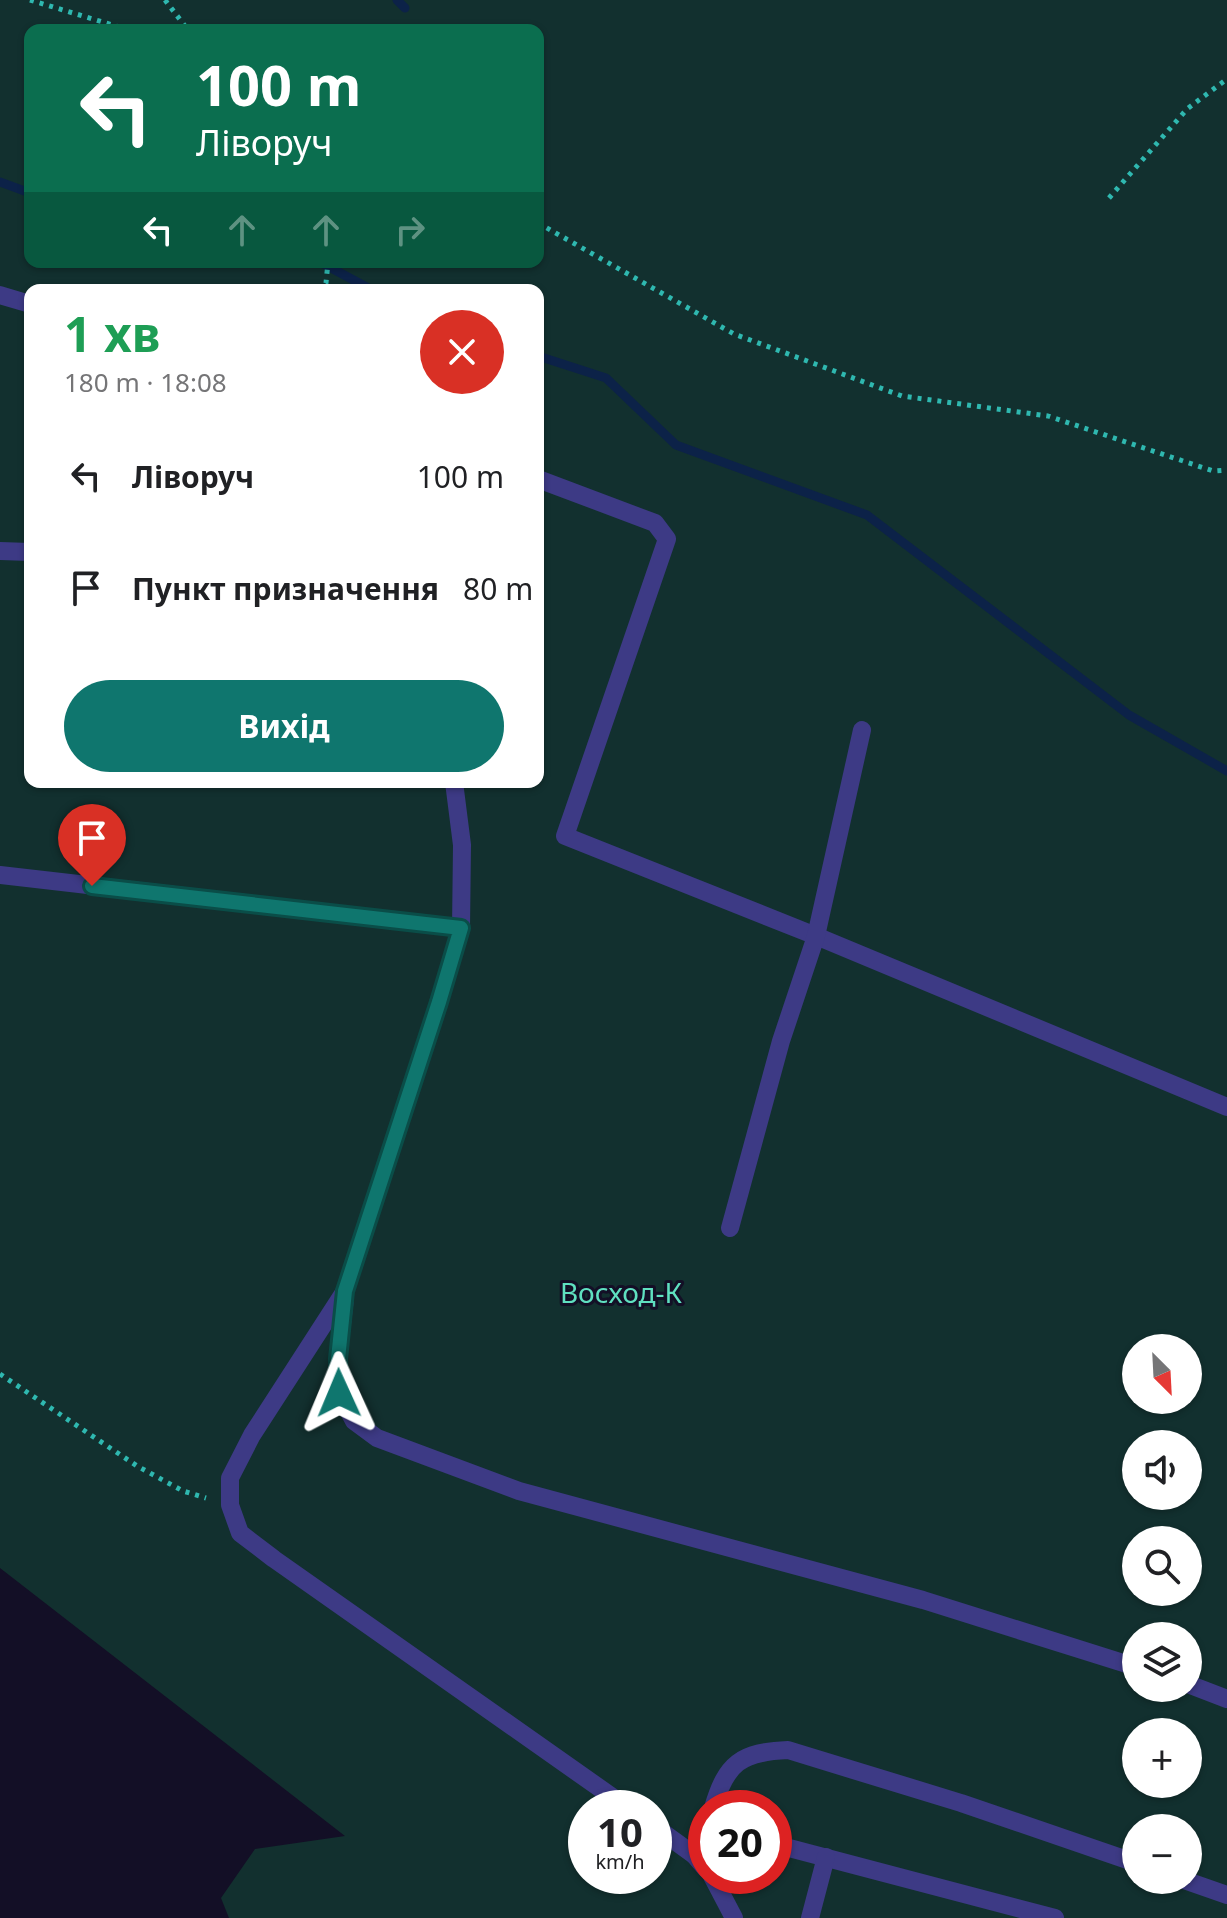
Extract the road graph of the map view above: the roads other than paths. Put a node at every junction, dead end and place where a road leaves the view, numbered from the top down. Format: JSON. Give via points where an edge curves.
{"nodes":[{"id":1,"x":0,"y":295,"type":"edge"},
{"id":2,"x":24,"y":302,"type":"edge"},
{"id":3,"x":544,"y":481,"type":"edge"},
{"id":4,"x":0,"y":551,"type":"edge"},
{"id":5,"x":24,"y":552,"type":"edge"},
{"id":6,"x":862,"y":730,"type":"dead end"},
{"id":7,"x":455,"y":788,"type":"edge"},
{"id":8,"x":0,"y":875,"type":"edge"},
{"id":9,"x":461,"y":928,"type":"junction"},
{"id":10,"x":816,"y":936,"type":"junction"},
{"id":11,"x":1227,"y":1107,"type":"edge"},
{"id":12,"x":730,"y":1228,"type":"dead end"},
{"id":13,"x":345,"y":1291,"type":"junction"},
{"id":14,"x":1122,"y":1663,"type":"edge"},
{"id":15,"x":1202,"y":1689,"type":"edge"},
{"id":16,"x":1227,"y":1699,"type":"edge"},
{"id":17,"x":602,"y":1790,"type":"edge"},
{"id":18,"x":718,"y":1790,"type":"edge"},
{"id":19,"x":672,"y":1840,"type":"edge"},
{"id":20,"x":792,"y":1848,"type":"edge"},
{"id":21,"x":688,"y":1853,"type":"edge"},
{"id":22,"x":826,"y":1857,"type":"junction"},
{"id":23,"x":1122,"y":1858,"type":"edge"},
{"id":24,"x":1202,"y":1886,"type":"edge"},
{"id":25,"x":721,"y":1894,"type":"edge"},
{"id":26,"x":1227,"y":1895,"type":"edge"},
{"id":27,"x":734,"y":1918,"type":"edge"},
{"id":28,"x":810,"y":1918,"type":"edge"},
{"id":29,"x":1055,"y":1918,"type":"edge"}],
"edges":[{"from":1,"to":2,"type":"lane"},
{"from":3,"to":10,"type":"lane","via":[[655,523],[667,539],[565,836]]},
{"from":4,"to":5,"type":"lane"},
{"from":6,"to":10,"type":"lane"},
{"from":7,"to":9,"type":"lane","via":[[462,845]]},
{"from":8,"to":9,"type":"lane"},
{"from":9,"to":13,"type":"lane"},
{"from":10,"to":11,"type":"lane"},
{"from":10,"to":12,"type":"lane"},
{"from":13,"to":14,"type":"lane","via":[[339,1393],[354,1421],[377,1438],[519,1491],[923,1600]]},
{"from":13,"to":17,"type":"lane","via":[[230,1478],[230,1505],[240,1533]]},
{"from":15,"to":16,"type":"lane"},
{"from":18,"to":23,"type":"lane","via":[[740,1760],[761,1751],[788,1750]]},
{"from":19,"to":21,"type":"lane"},
{"from":20,"to":22,"type":"lane"},
{"from":22,"to":28,"type":"lane"},
{"from":22,"to":29,"type":"lane"},
{"from":24,"to":26,"type":"lane"},
{"from":25,"to":27,"type":"lane"}]}
